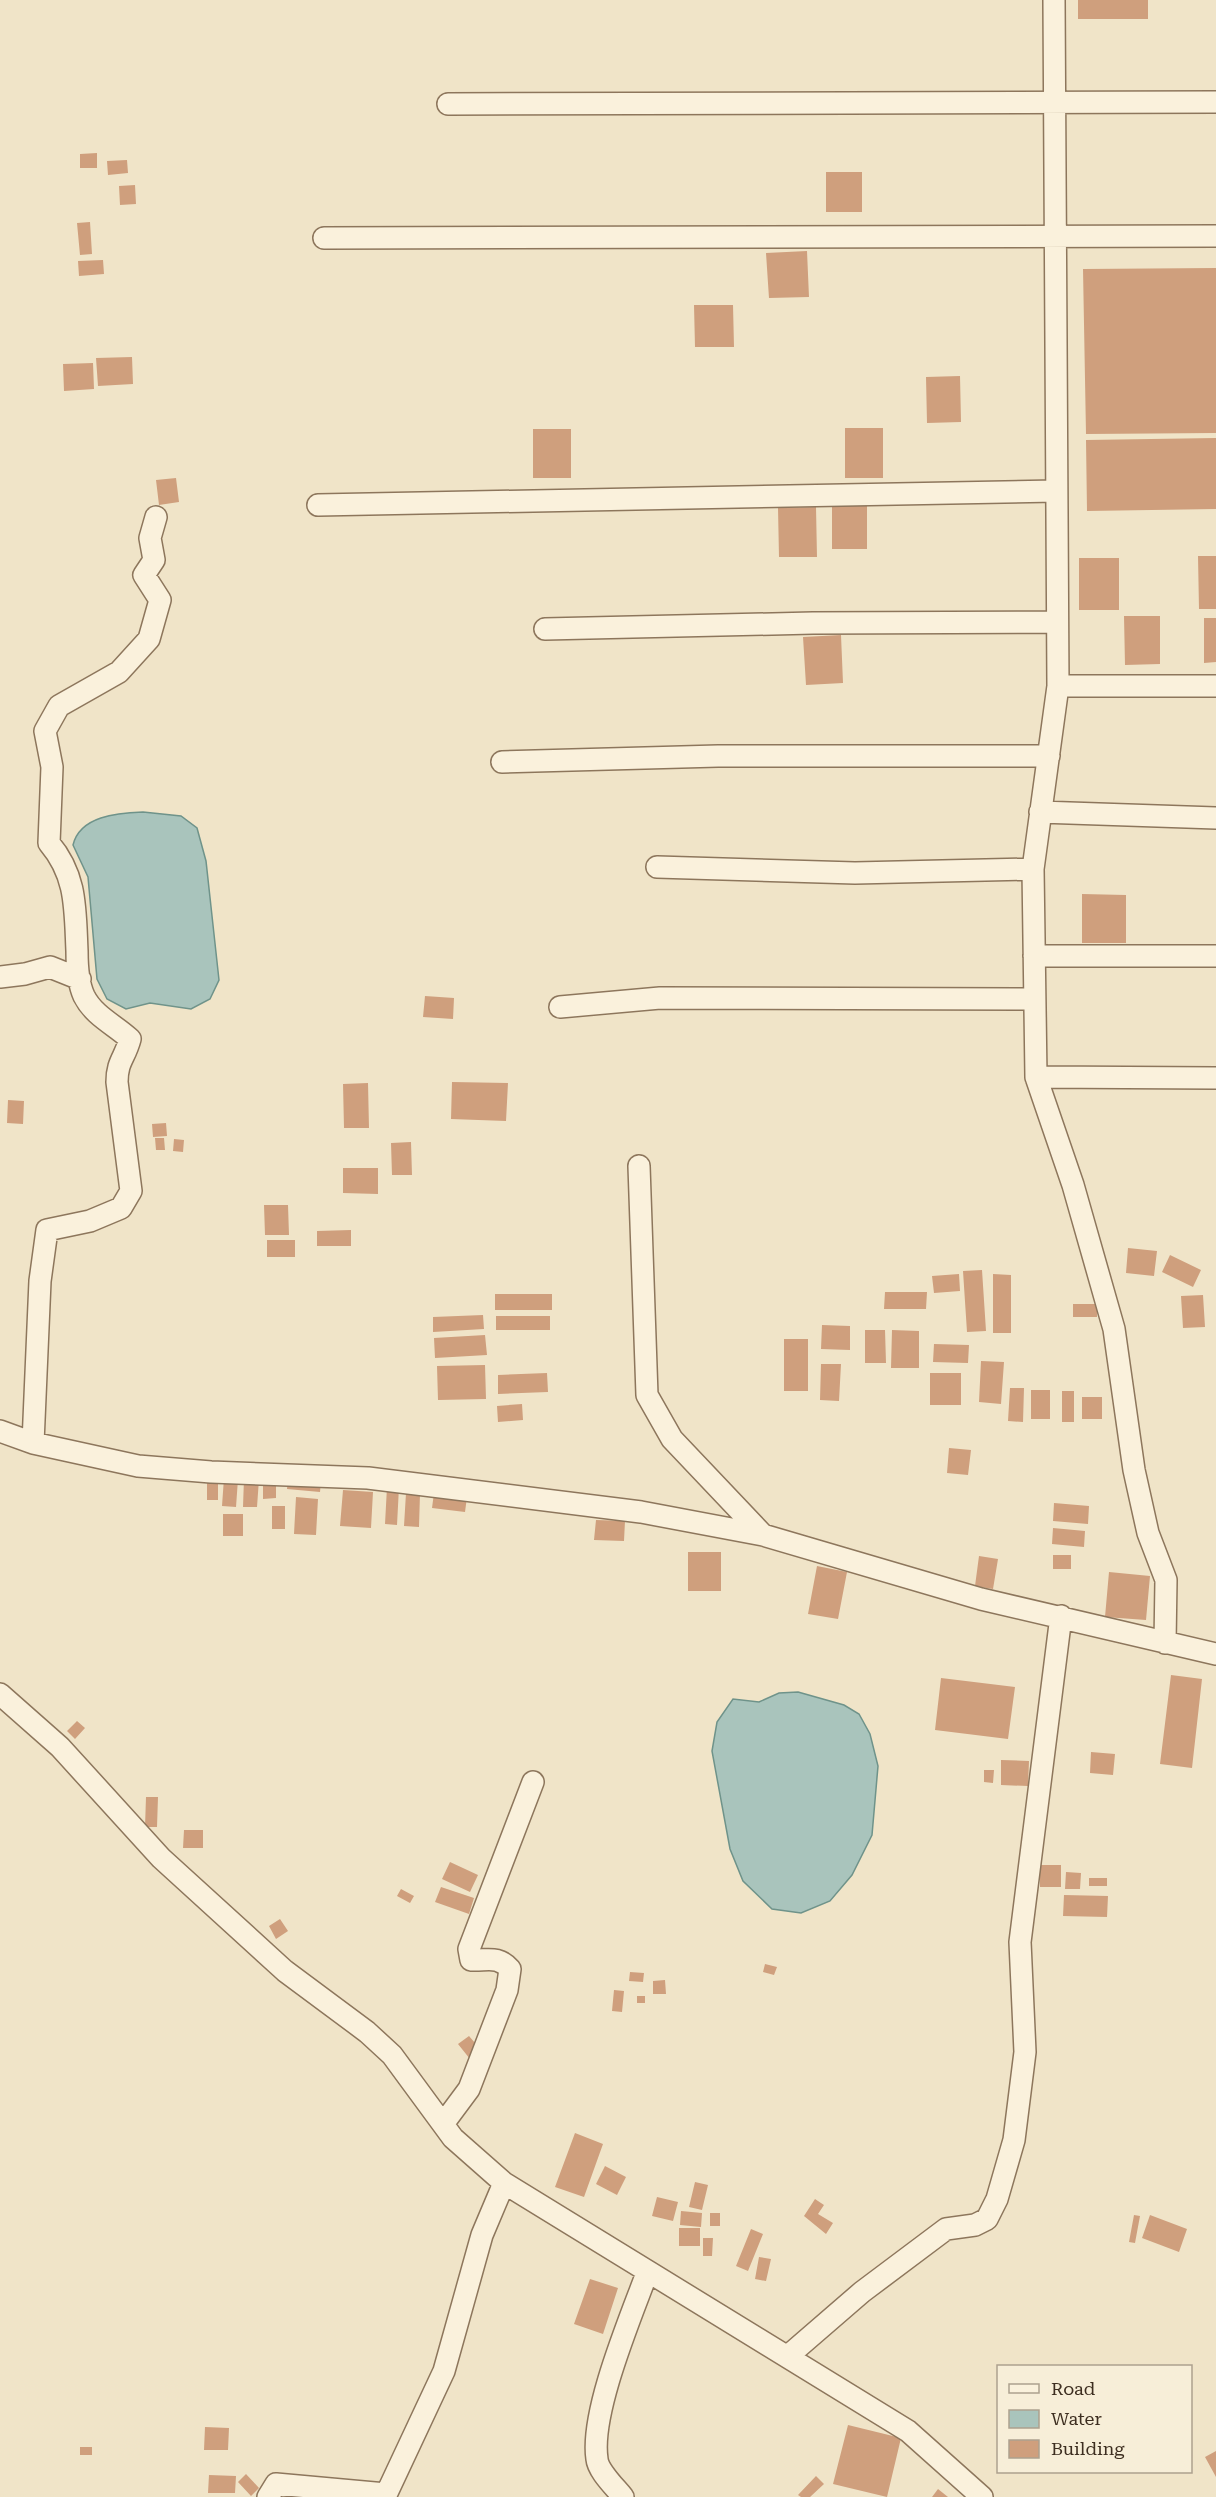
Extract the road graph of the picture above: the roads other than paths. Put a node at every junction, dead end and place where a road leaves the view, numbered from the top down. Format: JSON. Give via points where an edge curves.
{"nodes":[{"id":1,"x":1054,"y":0,"type":"edge"},
{"id":2,"x":1054,"y":102,"type":"junction"},
{"id":3,"x":1216,"y":102,"type":"edge"},
{"id":4,"x":448,"y":104,"type":"dead end"},
{"id":5,"x":1056,"y":236,"type":"junction"},
{"id":6,"x":1216,"y":236,"type":"edge"},
{"id":7,"x":324,"y":238,"type":"dead end"},
{"id":8,"x":1056,"y":491,"type":"junction"},
{"id":9,"x":318,"y":505,"type":"dead end"},
{"id":10,"x":156,"y":517,"type":"dead end"},
{"id":11,"x":1057,"y":622,"type":"junction"},
{"id":12,"x":545,"y":629,"type":"dead end"},
{"id":13,"x":1058,"y":686,"type":"junction"},
{"id":14,"x":1216,"y":686,"type":"edge"},
{"id":15,"x":1049,"y":756,"type":"junction"},
{"id":16,"x":502,"y":762,"type":"dead end"},
{"id":17,"x":1040,"y":812,"type":"junction"},
{"id":18,"x":1216,"y":818,"type":"edge"},
{"id":19,"x":657,"y":867,"type":"dead end"},
{"id":20,"x":1033,"y":868,"type":"junction"},
{"id":21,"x":1034,"y":956,"type":"junction"},
{"id":22,"x":1216,"y":956,"type":"edge"},
{"id":23,"x":0,"y":977,"type":"edge"},
{"id":24,"x":80,"y":979,"type":"junction"},
{"id":25,"x":1033,"y":999,"type":"junction"},
{"id":26,"x":560,"y":1007,"type":"dead end"},
{"id":27,"x":1036,"y":1077,"type":"junction"},
{"id":28,"x":1216,"y":1078,"type":"edge"},
{"id":29,"x":639,"y":1166,"type":"dead end"},
{"id":30,"x":0,"y":1431,"type":"edge"},
{"id":31,"x":33,"y":1443,"type":"junction"},
{"id":32,"x":763,"y":1535,"type":"junction"},
{"id":33,"x":1061,"y":1616,"type":"junction"},
{"id":34,"x":1165,"y":1643,"type":"junction"},
{"id":35,"x":1216,"y":1654,"type":"edge"},
{"id":36,"x":0,"y":1694,"type":"edge"},
{"id":37,"x":532,"y":1782,"type":"dead end"},
{"id":38,"x":443,"y":2124,"type":"junction"},
{"id":39,"x":504,"y":2183,"type":"junction"},
{"id":40,"x":647,"y":2273,"type":"junction"},
{"id":41,"x":788,"y":2356,"type":"junction"},
{"id":42,"x":386,"y":2496,"type":"edge"},
{"id":43,"x":268,"y":2497,"type":"edge"},
{"id":44,"x":622,"y":2497,"type":"edge"},
{"id":45,"x":982,"y":2497,"type":"edge"}],
"edges":[{"from":1,"to":2,"type":"street"},
{"from":2,"to":3,"type":"street"},
{"from":2,"to":4,"type":"street"},
{"from":2,"to":5,"type":"street"},
{"from":5,"to":6,"type":"street"},
{"from":5,"to":7,"type":"street"},
{"from":5,"to":8,"type":"street"},
{"from":8,"to":9,"type":"street"},
{"from":8,"to":11,"type":"street"},
{"from":10,"to":24,"type":"street","via":[[150,538],[154,560],[144,575],[159,600],[149,639],[119,672],[59,706],[45,731],[52,767],[49,843],[63,860],[75,896]]},
{"from":11,"to":12,"type":"street"},
{"from":11,"to":13,"type":"street"},
{"from":13,"to":14,"type":"street"},
{"from":13,"to":15,"type":"street"},
{"from":15,"to":16,"type":"street","via":[[718,756]]},
{"from":15,"to":17,"type":"street"},
{"from":17,"to":18,"type":"street"},
{"from":17,"to":20,"type":"street"},
{"from":19,"to":20,"type":"street","via":[[855,873]]},
{"from":20,"to":21,"type":"street"},
{"from":21,"to":22,"type":"street"},
{"from":21,"to":25,"type":"street"},
{"from":23,"to":24,"type":"street","via":[[50,967]]},
{"from":24,"to":31,"type":"street","via":[[84,996],[108,1025],[130,1039],[117,1066],[117,1082],[131,1191],[121,1208],[90,1221],[47,1230],[40,1281]]},
{"from":25,"to":26,"type":"street","via":[[660,998]]},
{"from":25,"to":27,"type":"street"},
{"from":27,"to":28,"type":"street"},
{"from":27,"to":34,"type":"street","via":[[1073,1185],[1114,1329],[1134,1470],[1148,1533],[1166,1580]]},
{"from":29,"to":32,"type":"street","via":[[646,1395],[672,1439]]},
{"from":30,"to":31,"type":"street"},
{"from":31,"to":32,"type":"street","via":[[138,1466],[368,1478],[641,1512]]},
{"from":32,"to":33,"type":"street","via":[[981,1599]]},
{"from":33,"to":34,"type":"street"},
{"from":33,"to":41,"type":"street","via":[[1020,1942],[1025,2052],[1014,2140],[997,2199],[987,2218],[946,2229],[862,2292]]},
{"from":34,"to":35,"type":"street"},
{"from":36,"to":38,"type":"street","via":[[60,1747],[161,1858],[285,1971],[392,2055]]},
{"from":37,"to":38,"type":"street","via":[[469,1948],[471,1960],[495,1958],[504,1962],[510,1969],[507,1990],[469,2089]]},
{"from":38,"to":39,"type":"street","via":[[453,2138]]},
{"from":39,"to":40,"type":"street"},
{"from":39,"to":42,"type":"street","via":[[482,2235],[444,2371]]},
{"from":40,"to":41,"type":"street"},
{"from":40,"to":44,"type":"street","via":[[611,2373],[597,2432],[597,2462]]},
{"from":41,"to":45,"type":"street","via":[[908,2431]]},
{"from":42,"to":43,"type":"street","via":[[276,2484]]}]}
